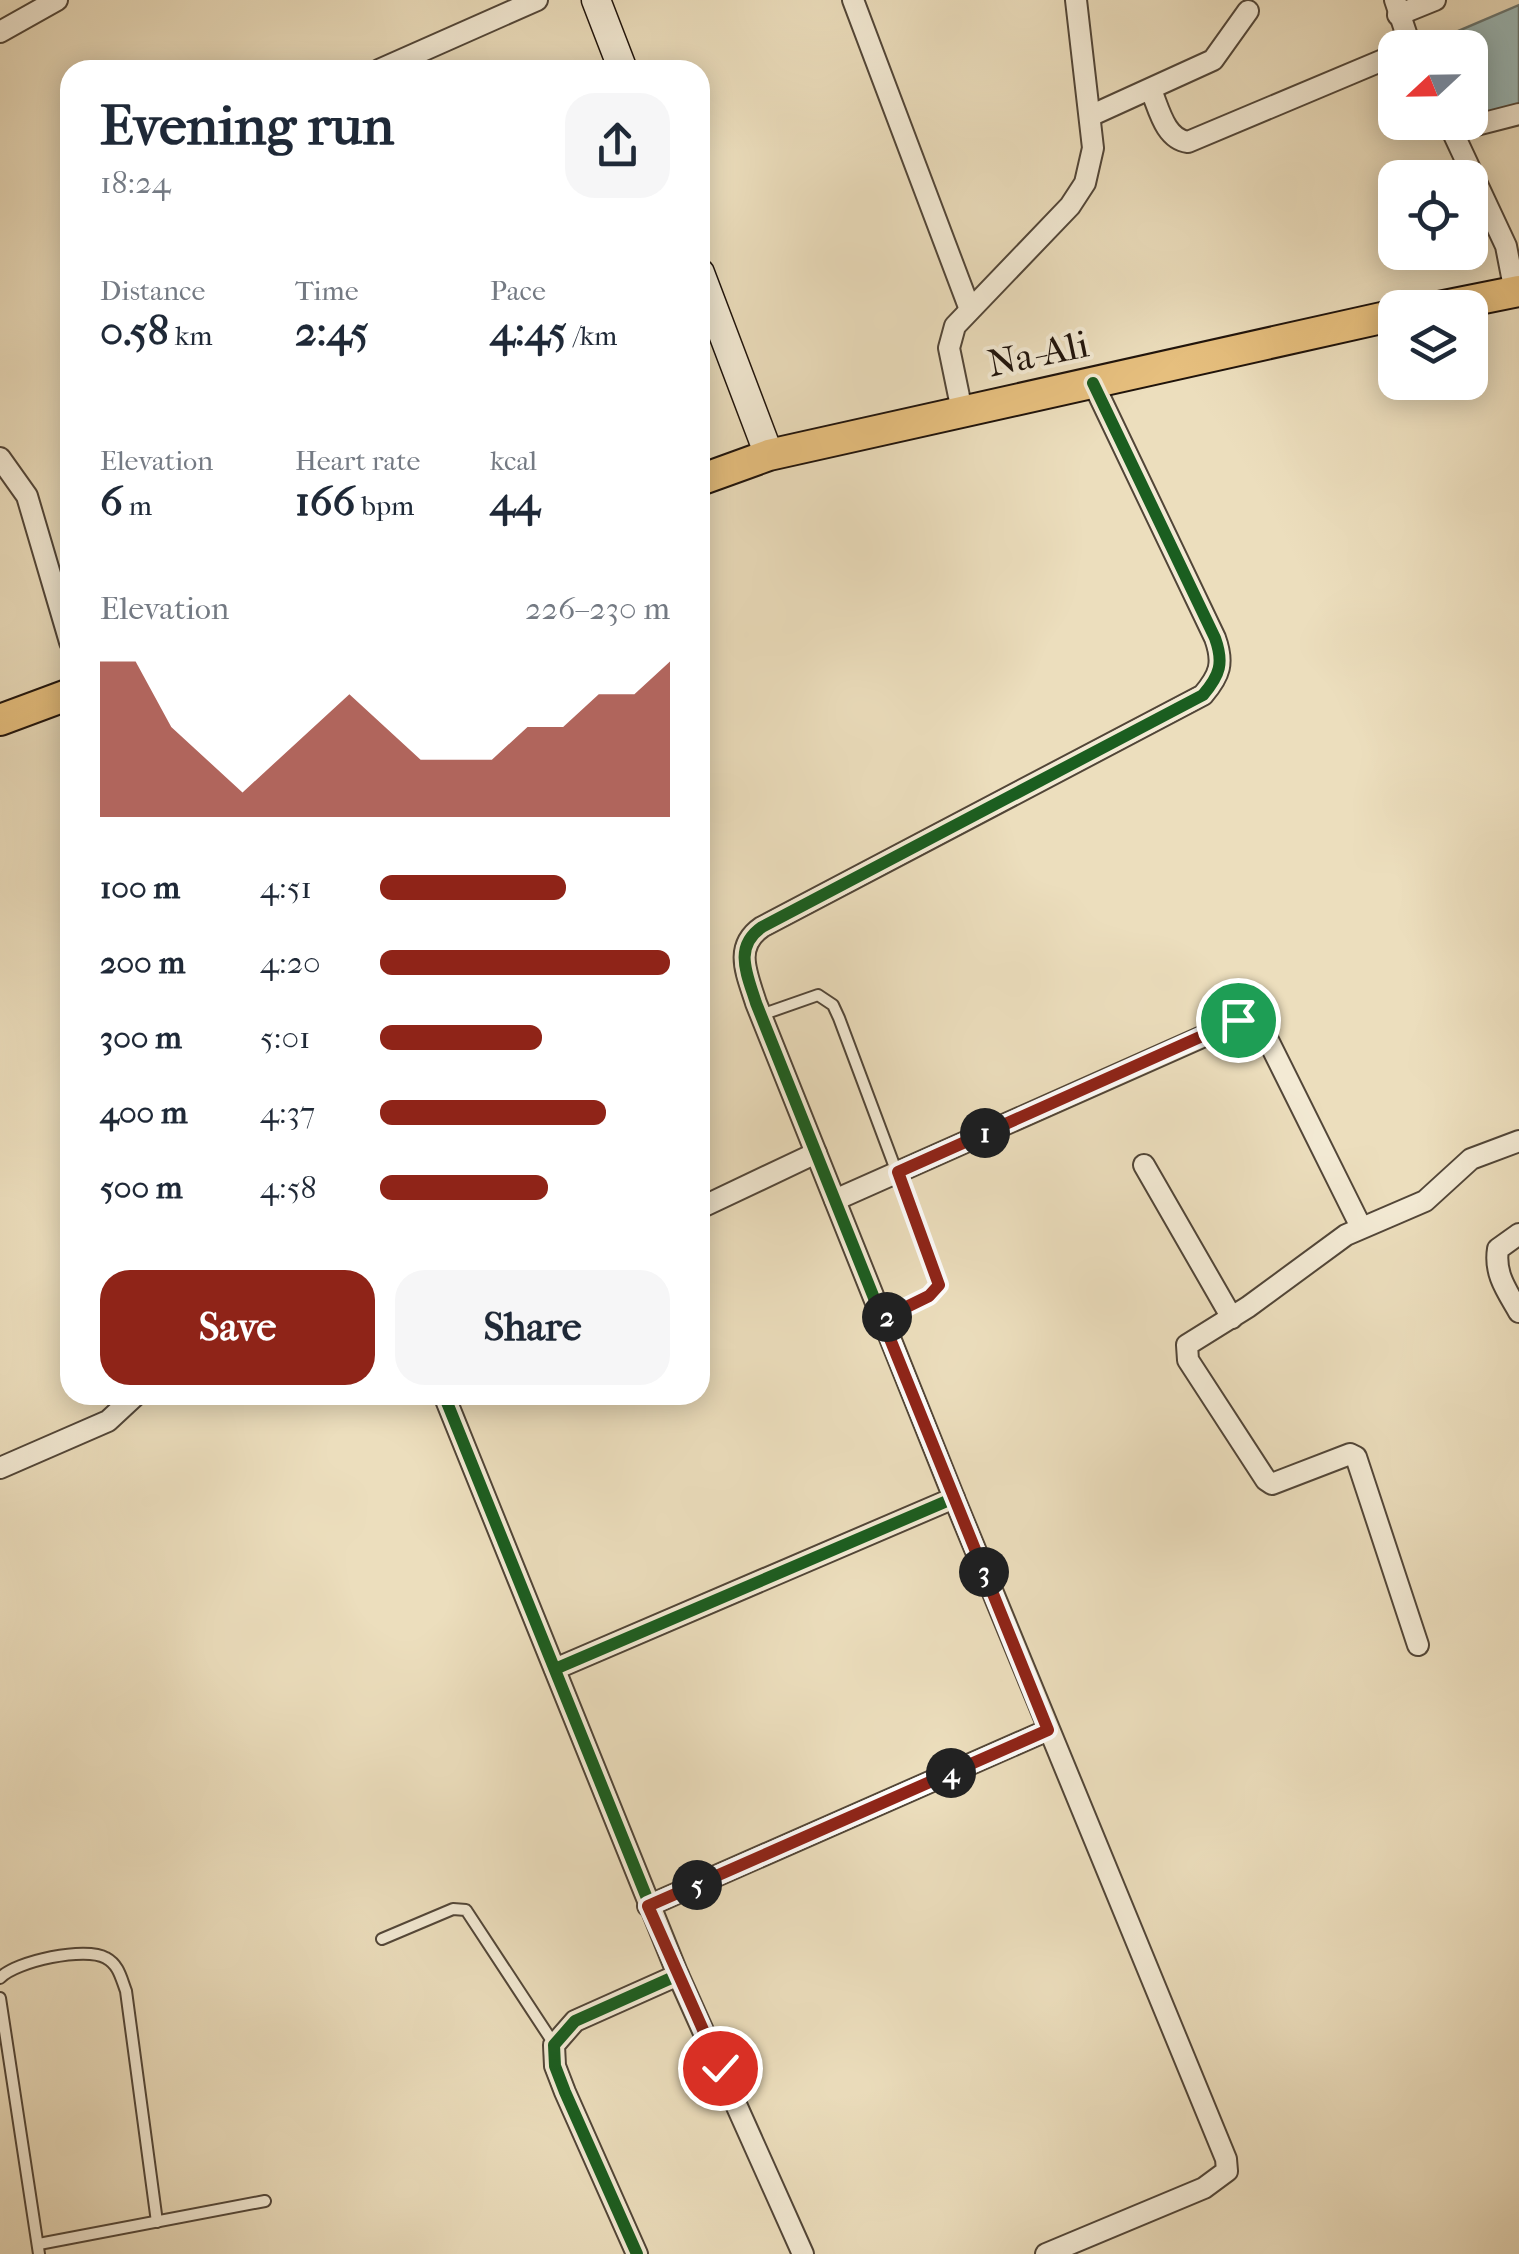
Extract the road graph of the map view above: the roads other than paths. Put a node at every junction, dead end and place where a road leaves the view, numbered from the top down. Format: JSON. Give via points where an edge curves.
{"nodes":[{"id":1,"x":56,"y":0,"type":"edge"},
{"id":2,"x":537,"y":0,"type":"edge"},
{"id":3,"x":596,"y":0,"type":"edge"},
{"id":4,"x":853,"y":0,"type":"edge"},
{"id":5,"x":1076,"y":0,"type":"edge"},
{"id":6,"x":1435,"y":0,"type":"edge"},
{"id":7,"x":1396,"y":8,"type":"edge"},
{"id":8,"x":1248,"y":11,"type":"dead end"},
{"id":9,"x":0,"y":32,"type":"edge"},
{"id":10,"x":402,"y":60,"type":"edge"},
{"id":11,"x":619,"y":60,"type":"edge"},
{"id":12,"x":1378,"y":62,"type":"edge"},
{"id":13,"x":1150,"y":90,"type":"junction"},
{"id":14,"x":1519,"y":114,"type":"edge"},
{"id":15,"x":1090,"y":116,"type":"junction"},
{"id":16,"x":1488,"y":120,"type":"edge"},
{"id":17,"x":1456,"y":140,"type":"edge"},
{"id":18,"x":1518,"y":294,"type":"edge"},
{"id":19,"x":710,"y":299,"type":"edge"},
{"id":20,"x":1488,"y":299,"type":"edge"},
{"id":21,"x":969,"y":307,"type":"junction"},
{"id":22,"x":1378,"y":319,"type":"edge"},
{"id":23,"x":1093,"y":383,"type":"junction"},
{"id":24,"x":962,"y":412,"type":"junction"},
{"id":25,"x":769,"y":455,"type":"junction"},
{"id":26,"x":0,"y":458,"type":"edge"},
{"id":27,"x":710,"y":476,"type":"edge"},
{"id":28,"x":60,"y":608,"type":"edge"},
{"id":29,"x":60,"y":704,"type":"edge"},
{"id":30,"x":0,"y":720,"type":"edge"},
{"id":31,"x":762,"y":1015,"type":"junction"},
{"id":32,"x":1519,"y":1141,"type":"edge"},
{"id":33,"x":816,"y":1153,"type":"junction"},
{"id":34,"x":1144,"y":1166,"type":"dead end"},
{"id":35,"x":898,"y":1172,"type":"junction"},
{"id":36,"x":835,"y":1200,"type":"junction"},
{"id":37,"x":710,"y":1203,"type":"edge"},
{"id":38,"x":1362,"y":1227,"type":"junction"},
{"id":39,"x":1519,"y":1234,"type":"edge"},
{"id":40,"x":1519,"y":1312,"type":"edge"},
{"id":41,"x":1232,"y":1318,"type":"junction"},
{"id":42,"x":882,"y":1319,"type":"junction"},
{"id":43,"x":125,"y":1405,"type":"edge"},
{"id":44,"x":448,"y":1405,"type":"edge"},
{"id":45,"x":0,"y":1468,"type":"edge"},
{"id":46,"x":954,"y":1498,"type":"junction"},
{"id":47,"x":1418,"y":1645,"type":"dead end"},
{"id":48,"x":555,"y":1669,"type":"junction"},
{"id":49,"x":1048,"y":1730,"type":"junction"},
{"id":50,"x":648,"y":1906,"type":"junction"},
{"id":51,"x":382,"y":1939,"type":"dead end"},
{"id":52,"x":678,"y":1975,"type":"junction"},
{"id":53,"x":0,"y":1978,"type":"edge"},
{"id":54,"x":0,"y":1998,"type":"edge"},
{"id":55,"x":554,"y":2045,"type":"junction"},
{"id":56,"x":265,"y":2201,"type":"dead end"},
{"id":57,"x":156,"y":2222,"type":"junction"},
{"id":58,"x":39,"y":2249,"type":"edge"},
{"id":59,"x":636,"y":2254,"type":"edge"},
{"id":60,"x":803,"y":2254,"type":"edge"},
{"id":61,"x":1046,"y":2254,"type":"edge"}],
"edges":[{"from":1,"to":9,"type":"street"},
{"from":2,"to":10,"type":"street"},
{"from":3,"to":11,"type":"street"},
{"from":4,"to":21,"type":"street"},
{"from":5,"to":15,"type":"street"},
{"from":6,"to":7,"type":"street"},
{"from":8,"to":13,"type":"street","via":[[1214,60]]},
{"from":12,"to":13,"type":"street","via":[[1188,142],[1174,139]]},
{"from":13,"to":15,"type":"street"},
{"from":14,"to":16,"type":"street"},
{"from":15,"to":21,"type":"street","via":[[1091,166],[1080,194]]},
{"from":17,"to":18,"type":"street","via":[[1506,246]]},
{"from":18,"to":20,"type":"main road"},
{"from":19,"to":25,"type":"street"},
{"from":21,"to":24,"type":"street","via":[[949,348]]},
{"from":22,"to":23,"type":"main road","name":"Na-Ali"},
{"from":23,"to":24,"type":"main road","name":"Na-Ali"},
{"from":23,"to":31,"type":"street","via":[[1215,638],[1222,659],[1218,679],[1203,695],[748,936],[745,970]]},
{"from":24,"to":25,"type":"main road","name":"Na-Ali"},
{"from":25,"to":27,"type":"main road","name":"Na-Ali"},
{"from":26,"to":28,"type":"street","via":[[27,496]]},
{"from":29,"to":30,"type":"main road"},
{"from":31,"to":33,"type":"street"},
{"from":31,"to":35,"type":"lane","via":[[818,995],[833,1004]]},
{"from":32,"to":38,"type":"street","via":[[1480,1153],[1436,1195]]},
{"from":33,"to":36,"type":"street"},
{"from":33,"to":37,"type":"street"},
{"from":34,"to":41,"type":"street"},
{"from":35,"to":36,"type":"street"},
{"from":35,"to":38,"type":"street","via":[[1247,1017],[1260,1024]]},
{"from":35,"to":42,"type":"lane","via":[[939,1285]]},
{"from":36,"to":42,"type":"street"},
{"from":38,"to":41,"type":"street"},
{"from":39,"to":40,"type":"street","via":[[1498,1249],[1496,1262]]},
{"from":41,"to":47,"type":"street","via":[[1186,1345],[1188,1360],[1272,1484],[1356,1457]]},
{"from":42,"to":46,"type":"street"},
{"from":43,"to":45,"type":"street","via":[[108,1421]]},
{"from":44,"to":48,"type":"street"},
{"from":46,"to":48,"type":"street"},
{"from":46,"to":49,"type":"street"},
{"from":48,"to":50,"type":"street"},
{"from":49,"to":50,"type":"street"},
{"from":49,"to":61,"type":"street","via":[[1227,2171],[1204,2188]]},
{"from":50,"to":52,"type":"street"},
{"from":51,"to":55,"type":"lane","via":[[453,1909],[466,1910]]},
{"from":52,"to":55,"type":"street","via":[[574,2021]]},
{"from":52,"to":60,"type":"street"},
{"from":53,"to":57,"type":"lane","via":[[25,1962],[94,1953],[117,1968],[126,1991]]},
{"from":54,"to":58,"type":"lane"},
{"from":55,"to":59,"type":"street","via":[[565,2092]]},
{"from":56,"to":57,"type":"lane"},
{"from":57,"to":58,"type":"lane"}]}
